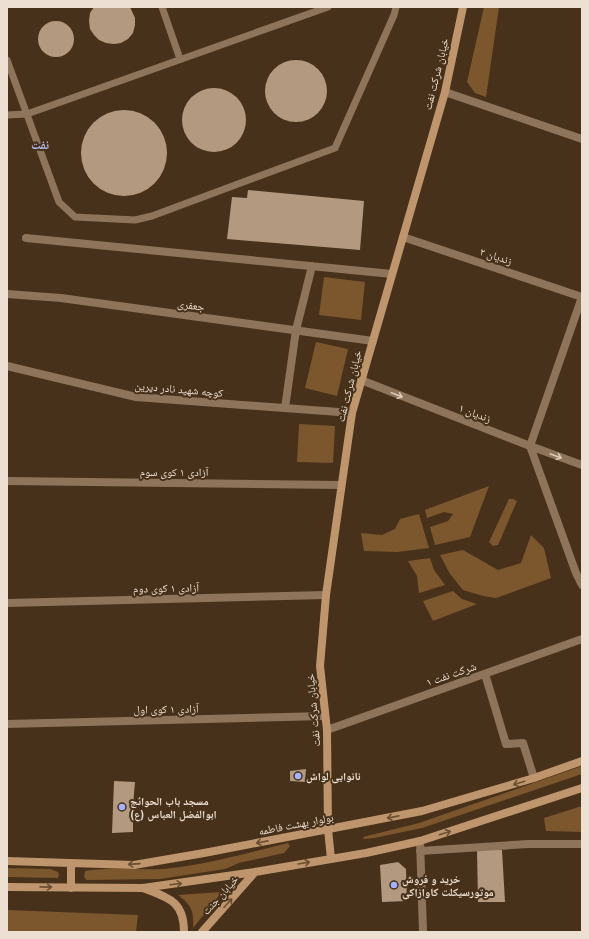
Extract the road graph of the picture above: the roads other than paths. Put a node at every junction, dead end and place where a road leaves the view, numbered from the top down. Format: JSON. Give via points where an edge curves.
{"nodes":[{"id":1,"x":162,"y":7,"type":"edge"},
{"id":2,"x":328,"y":7,"type":"edge"},
{"id":3,"x":396,"y":7,"type":"edge"},
{"id":4,"x":463,"y":7,"type":"edge"},
{"id":5,"x":180,"y":59,"type":"junction"},
{"id":6,"x":7,"y":60,"type":"edge"},
{"id":7,"x":445,"y":92,"type":"junction"},
{"id":8,"x":26,"y":114,"type":"junction"},
{"id":9,"x":7,"y":116,"type":"edge"},
{"id":10,"x":582,"y":139,"type":"edge"},
{"id":11,"x":403,"y":237,"type":"junction"},
{"id":12,"x":26,"y":238,"type":"dead end"},
{"id":13,"x":312,"y":266,"type":"junction"},
{"id":14,"x":392,"y":274,"type":"junction"},
{"id":15,"x":7,"y":294,"type":"edge"},
{"id":16,"x":582,"y":297,"type":"edge"},
{"id":17,"x":296,"y":330,"type":"junction"},
{"id":18,"x":373,"y":341,"type":"junction"},
{"id":19,"x":7,"y":366,"type":"edge"},
{"id":20,"x":361,"y":380,"type":"junction"},
{"id":21,"x":285,"y":408,"type":"junction"},
{"id":22,"x":352,"y":413,"type":"junction"},
{"id":23,"x":530,"y":446,"type":"junction"},
{"id":24,"x":582,"y":465,"type":"edge"},
{"id":25,"x":7,"y":481,"type":"edge"},
{"id":26,"x":341,"y":485,"type":"junction"},
{"id":27,"x":582,"y":586,"type":"edge"},
{"id":28,"x":326,"y":595,"type":"junction"},
{"id":29,"x":7,"y":603,"type":"edge"},
{"id":30,"x":582,"y":639,"type":"edge"},
{"id":31,"x":485,"y":674,"type":"junction"},
{"id":32,"x":326,"y":716,"type":"junction"},
{"id":33,"x":7,"y":724,"type":"edge"},
{"id":34,"x":327,"y":730,"type":"junction"},
{"id":35,"x":582,"y":761,"type":"edge"},
{"id":36,"x":534,"y":778,"type":"junction"},
{"id":37,"x":582,"y":788,"type":"edge"},
{"id":38,"x":328,"y":829,"type":"junction"},
{"id":39,"x":420,"y":841,"type":"junction"},
{"id":40,"x":582,"y":844,"type":"edge"},
{"id":41,"x":420,"y":851,"type":"junction"},
{"id":42,"x":331,"y":859,"type":"junction"},
{"id":43,"x":7,"y":861,"type":"edge"},
{"id":44,"x":71,"y":864,"type":"junction"},
{"id":45,"x":255,"y":872,"type":"junction"},
{"id":46,"x":7,"y":887,"type":"edge"},
{"id":47,"x":71,"y":888,"type":"junction"},
{"id":48,"x":143,"y":888,"type":"junction"},
{"id":49,"x":184,"y":932,"type":"edge"},
{"id":50,"x":202,"y":932,"type":"edge"},
{"id":51,"x":423,"y":932,"type":"edge"}],
"edges":[{"from":1,"to":5,"type":"lane"},
{"from":2,"to":5,"type":"lane"},
{"from":3,"to":8,"type":"lane","via":[[335,148],[152,216],[135,220],[75,217],[59,202]]},
{"from":4,"to":7,"type":"main road","name":"خیابان شرکت نفت"},
{"from":5,"to":8,"type":"lane"},
{"from":6,"to":8,"type":"lane"},
{"from":7,"to":10,"type":"street"},
{"from":7,"to":11,"type":"main road","name":"خیابان شرکت نفت"},
{"from":8,"to":9,"type":"lane"},
{"from":11,"to":14,"type":"main road","name":"خیابان شرکت نفت"},
{"from":11,"to":16,"type":"street","name":"زندیان ۲"},
{"from":12,"to":13,"type":"street"},
{"from":13,"to":14,"type":"street"},
{"from":13,"to":17,"type":"street"},
{"from":14,"to":18,"type":"main road","name":"خیابان شرکت نفت"},
{"from":15,"to":17,"type":"street","name":"جعفری","via":[[61,298]]},
{"from":16,"to":23,"type":"street"},
{"from":17,"to":18,"type":"street","name":"جعفری"},
{"from":17,"to":21,"type":"street"},
{"from":18,"to":20,"type":"main road","name":"خیابان شرکت نفت"},
{"from":19,"to":21,"type":"street","name":"کوچه شهید نادر دیرین","via":[[136,397]]},
{"from":20,"to":22,"type":"main road","name":"خیابان شرکت نفت"},
{"from":20,"to":23,"type":"street","name":"زندیان ۱","one_way":true},
{"from":21,"to":22,"type":"street","name":"کوچه شهید نادر دیرین"},
{"from":22,"to":26,"type":"main road","name":"خیابان شرکت نفت"},
{"from":23,"to":24,"type":"street","name":"زندیان ۱","one_way":true},
{"from":23,"to":27,"type":"street"},
{"from":25,"to":26,"type":"street","name":"آزادی ۱ کوی سوم"},
{"from":26,"to":28,"type":"main road","name":"خیابان شرکت نفت"},
{"from":28,"to":29,"type":"street","name":"آزادی ۱ کوی دوم"},
{"from":28,"to":32,"type":"main road","name":"خیابان شرکت نفت","via":[[320,666]]},
{"from":30,"to":31,"type":"street","name":"شرکت نفت ۱"},
{"from":31,"to":34,"type":"street","name":"شرکت نفت ۱"},
{"from":31,"to":36,"type":"street","via":[[506,744],[523,743]]},
{"from":32,"to":33,"type":"street","name":"آزادی ۱ کوی اول"},
{"from":32,"to":34,"type":"main road","name":"خیابان شرکت نفت"},
{"from":34,"to":38,"type":"main road","name":"خیابان شرکت نفت"},
{"from":35,"to":36,"type":"main road","name":"بولوار بهشت فاطمه"},
{"from":36,"to":38,"type":"main road","name":"بولوار بهشت فاطمه","one_way":true,"via":[[422,811]]},
{"from":39,"to":37,"type":"main road","one_way":true},
{"from":38,"to":42,"type":"main road","name":"خیابان شرکت نفت"},
{"from":38,"to":44,"type":"main road","name":"بولوار بهشت فاطمه","one_way":true,"via":[[134,865]]},
{"from":39,"to":41,"type":"street"},
{"from":39,"to":42,"type":"main road"},
{"from":40,"to":41,"type":"street","via":[[528,844]]},
{"from":41,"to":51,"type":"street"},
{"from":45,"to":42,"type":"main road","one_way":true},
{"from":43,"to":44,"type":"main road","name":"بولوار بهشت فاطمه"},
{"from":44,"to":47,"type":"main road"},
{"from":48,"to":45,"type":"main road","one_way":true},
{"from":50,"to":45,"type":"main road","name":"خیابان جنت","one_way":true},
{"from":46,"to":47,"type":"main road","one_way":true},
{"from":47,"to":48,"type":"main road"},
{"from":48,"to":49,"type":"main road","via":[[175,903],[182,912]]}]}
